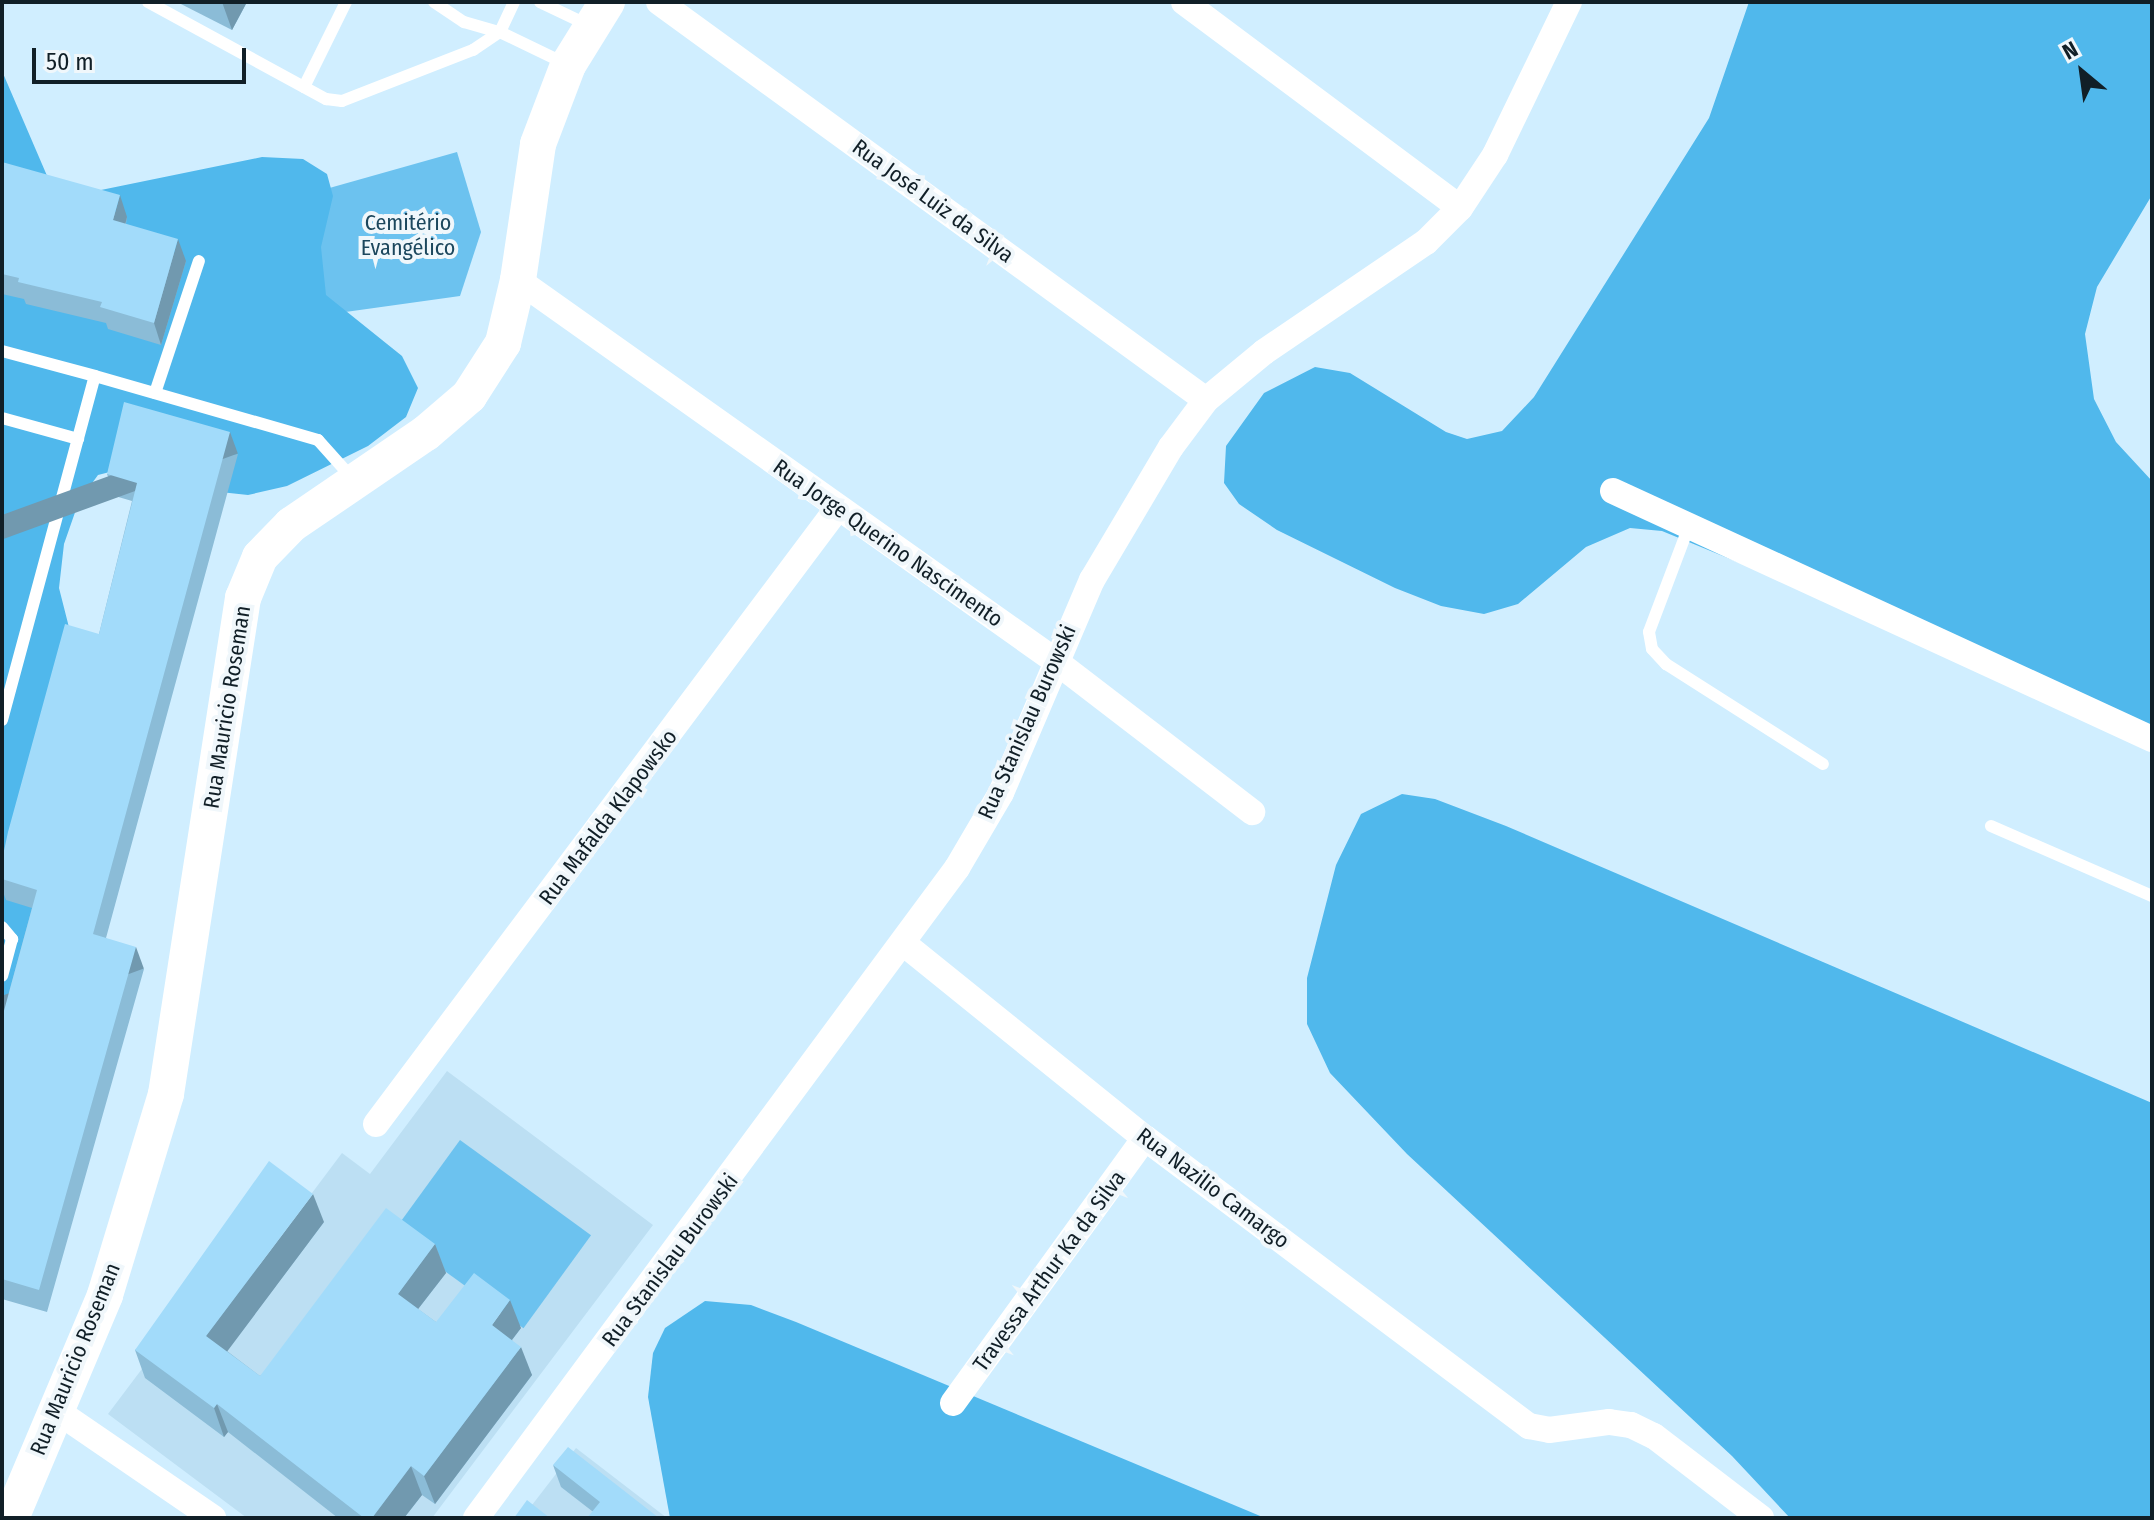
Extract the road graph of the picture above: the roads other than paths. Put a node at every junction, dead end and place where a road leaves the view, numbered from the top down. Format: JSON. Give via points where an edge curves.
{"nodes":[{"id":1,"x":148,"y":2,"type":"edge"},
{"id":2,"x":346,"y":2,"type":"edge"},
{"id":3,"x":514,"y":2,"type":"edge"},
{"id":4,"x":540,"y":2,"type":"edge"},
{"id":5,"x":659,"y":2,"type":"edge"},
{"id":6,"x":1184,"y":2,"type":"edge"},
{"id":7,"x":1569,"y":2,"type":"edge"},
{"id":8,"x":438,"y":3,"type":"edge"},
{"id":9,"x":597,"y":14,"type":"edge"},
{"id":10,"x":500,"y":32,"type":"junction"},
{"id":11,"x":568,"y":65,"type":"junction"},
{"id":12,"x":304,"y":87,"type":"junction"},
{"id":13,"x":1460,"y":208,"type":"junction"},
{"id":14,"x":199,"y":261,"type":"dead end"},
{"id":15,"x":518,"y":280,"type":"junction"},
{"id":16,"x":2,"y":351,"type":"edge"},
{"id":17,"x":95,"y":376,"type":"junction"},
{"id":18,"x":155,"y":393,"type":"junction"},
{"id":19,"x":1206,"y":400,"type":"junction"},
{"id":20,"x":2,"y":418,"type":"edge"},
{"id":21,"x":78,"y":439,"type":"junction"},
{"id":22,"x":355,"y":482,"type":"junction"},
{"id":23,"x":1613,"y":491,"type":"dead end"},
{"id":24,"x":837,"y":509,"type":"junction"},
{"id":25,"x":1689,"y":526,"type":"junction"},
{"id":26,"x":1054,"y":660,"type":"junction"},
{"id":27,"x":2,"y":720,"type":"edge"},
{"id":28,"x":2152,"y":739,"type":"edge"},
{"id":29,"x":1823,"y":764,"type":"dead end"},
{"id":30,"x":1252,"y":812,"type":"dead end"},
{"id":31,"x":1991,"y":826,"type":"dead end"},
{"id":32,"x":2152,"y":896,"type":"edge"},
{"id":33,"x":2,"y":927,"type":"edge"},
{"id":34,"x":903,"y":943,"type":"junction"},
{"id":35,"x":2,"y":976,"type":"edge"},
{"id":36,"x":376,"y":1124,"type":"dead end"},
{"id":37,"x":1145,"y":1138,"type":"junction"},
{"id":38,"x":953,"y":1403,"type":"dead end"},
{"id":39,"x":54,"y":1409,"type":"junction"},
{"id":40,"x":11,"y":1518,"type":"edge"},
{"id":41,"x":213,"y":1518,"type":"edge"},
{"id":42,"x":476,"y":1518,"type":"edge"},
{"id":43,"x":1761,"y":1518,"type":"edge"}],
"edges":[{"from":1,"to":12,"type":"lane"},
{"from":2,"to":12,"type":"lane"},
{"from":3,"to":10,"type":"lane"},
{"from":4,"to":9,"type":"lane"},
{"from":5,"to":19,"type":"street","name":"Rua José Luiz da Silva"},
{"from":6,"to":13,"type":"street"},
{"from":7,"to":13,"type":"street","name":"Rua Stanislau Burowski","via":[[1495,155]]},
{"from":8,"to":10,"type":"lane","via":[[464,22]]},
{"from":9,"to":11,"type":"main road","name":"Rua Mauricio Roseman"},
{"from":10,"to":11,"type":"lane"},
{"from":10,"to":12,"type":"lane","via":[[473,50],[342,101]]},
{"from":11,"to":15,"type":"main road","name":"Rua Mauricio Roseman","via":[[538,144]]},
{"from":13,"to":19,"type":"street","name":"Rua Stanislau Burowski","via":[[1426,242],[1264,352]]},
{"from":14,"to":18,"type":"lane"},
{"from":15,"to":22,"type":"main road","name":"Rua Mauricio Roseman","via":[[503,343],[469,396]]},
{"from":15,"to":24,"type":"street","name":"Rua Jorge Querino Nascimento"},
{"from":16,"to":17,"type":"lane"},
{"from":17,"to":18,"type":"lane"},
{"from":17,"to":21,"type":"lane"},
{"from":18,"to":22,"type":"lane","via":[[318,440]]},
{"from":19,"to":26,"type":"street","name":"Rua Stanislau Burowski","via":[[1171,447],[1092,580]]},
{"from":20,"to":21,"type":"lane"},
{"from":21,"to":27,"type":"lane"},
{"from":22,"to":39,"type":"main road","name":"Rua Mauricio Roseman","via":[[291,525],[260,557],[243,598],[166,1094],[105,1295]]},
{"from":23,"to":25,"type":"street"},
{"from":24,"to":26,"type":"street","name":"Rua Jorge Querino Nascimento"},
{"from":24,"to":36,"type":"street","name":"Rua Mafalda Klapowsko"},
{"from":25,"to":28,"type":"street"},
{"from":25,"to":29,"type":"lane","via":[[1649,632],[1652,649],[1666,664]]},
{"from":26,"to":30,"type":"street","name":"Rua Jorge Querino Nascimento"},
{"from":26,"to":34,"type":"street","name":"Rua Stanislau Burowski","via":[[1001,793]]},
{"from":31,"to":32,"type":"lane"},
{"from":33,"to":35,"type":"lane","via":[[12,939]]},
{"from":34,"to":37,"type":"street","name":"Rua Nazilio Camargo"},
{"from":34,"to":42,"type":"street","name":"Rua Stanislau Burowski"},
{"from":37,"to":38,"type":"street","name":"Travessa Arthur Ka da Silva"},
{"from":37,"to":43,"type":"street","name":"Rua Nazilio Camargo","via":[[1529,1426],[1549,1430],[1609,1422],[1631,1425],[1654,1436]]},
{"from":39,"to":40,"type":"main road","name":"Rua Mauricio Roseman"},
{"from":39,"to":41,"type":"street"}]}
